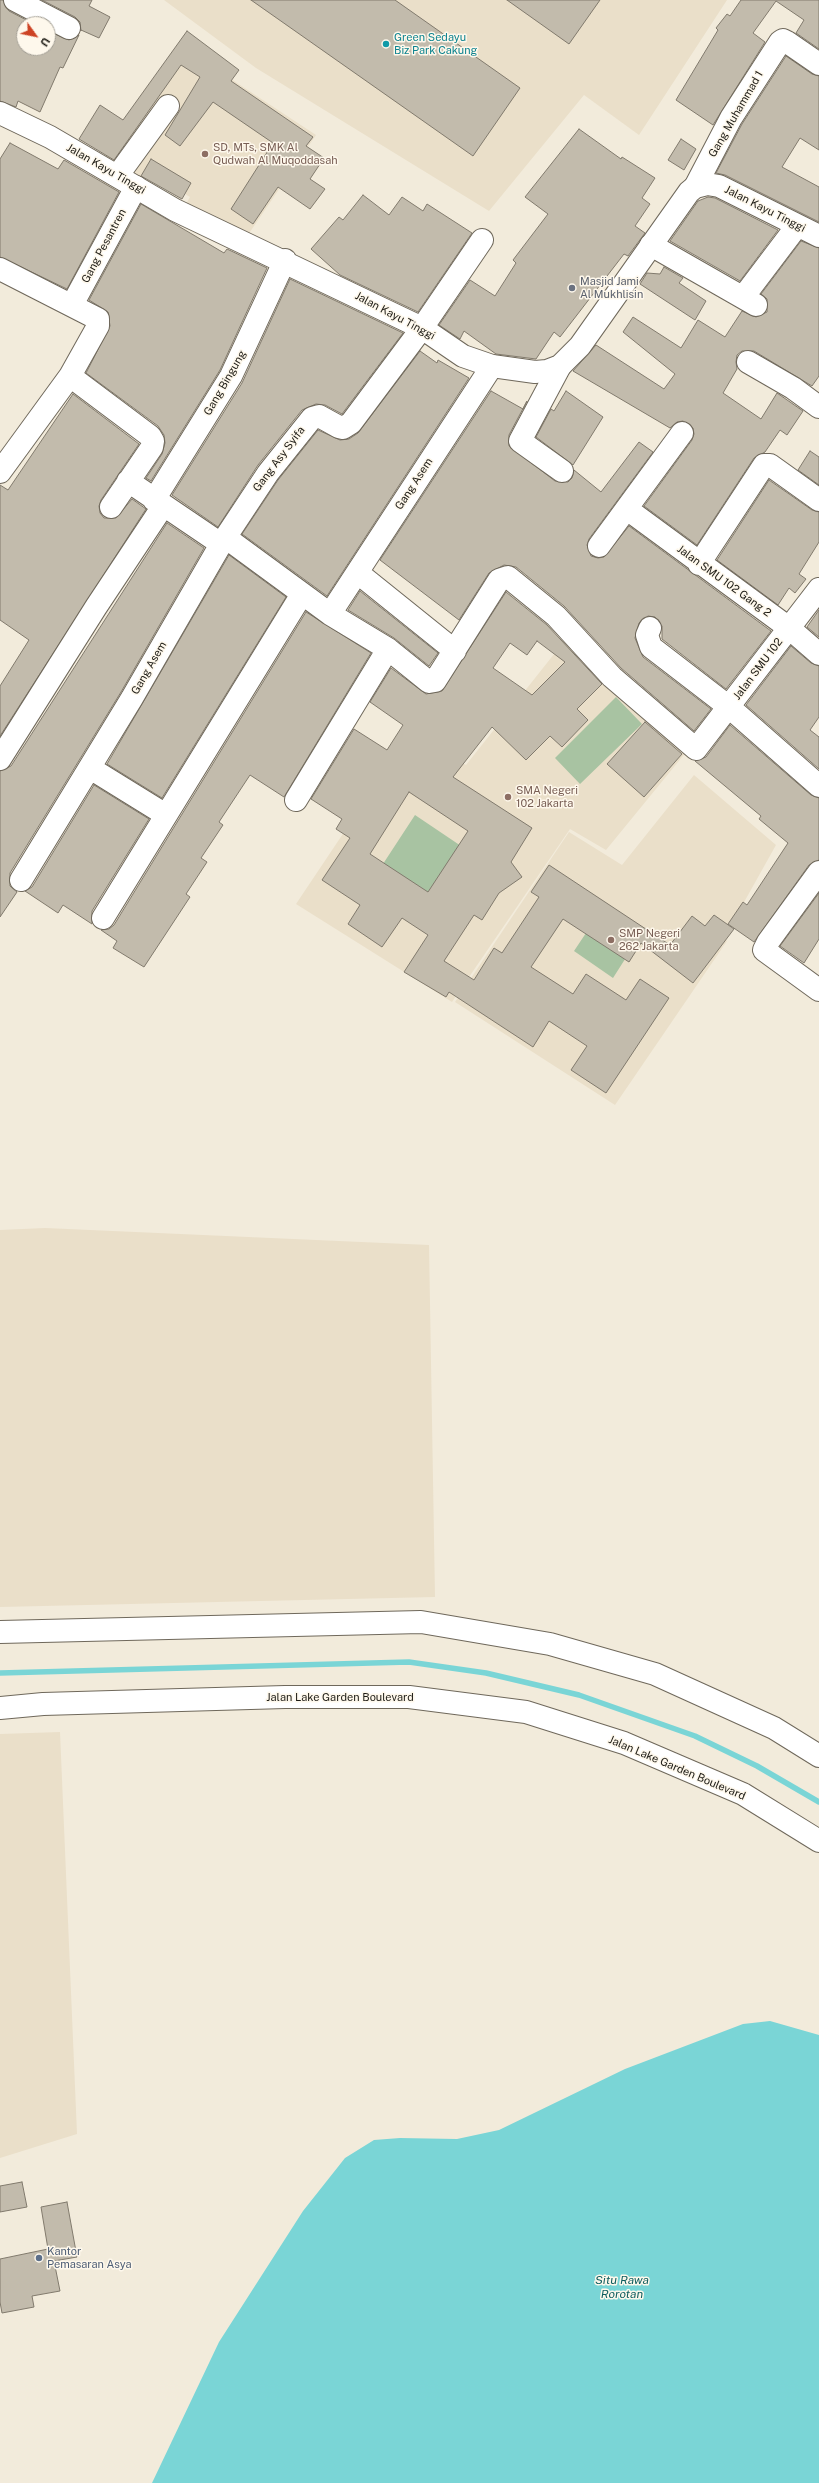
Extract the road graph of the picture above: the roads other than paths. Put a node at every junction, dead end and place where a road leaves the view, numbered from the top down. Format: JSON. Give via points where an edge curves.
{"nodes":[{"id":1,"x":15,"y":0,"type":"edge"},
{"id":2,"x":68,"y":28,"type":"dead end"},
{"id":3,"x":819,"y":64,"type":"edge"},
{"id":4,"x":168,"y":106,"type":"dead end"},
{"id":5,"x":0,"y":113,"type":"edge"},
{"id":6,"x":118,"y":175,"type":"junction"},
{"id":7,"x":136,"y":187,"type":"junction"},
{"id":8,"x":695,"y":187,"type":"junction"},
{"id":9,"x":797,"y":226,"type":"junction"},
{"id":10,"x":819,"y":236,"type":"edge"},
{"id":11,"x":482,"y":240,"type":"dead end"},
{"id":12,"x":651,"y":245,"type":"junction"},
{"id":13,"x":284,"y":260,"type":"junction"},
{"id":14,"x":0,"y":268,"type":"edge"},
{"id":15,"x":72,"y":305,"type":"junction"},
{"id":16,"x":422,"y":328,"type":"junction"},
{"id":17,"x":748,"y":362,"type":"dead end"},
{"id":18,"x":492,"y":366,"type":"junction"},
{"id":19,"x":560,"y":366,"type":"junction"},
{"id":20,"x":70,"y":376,"type":"junction"},
{"id":21,"x":819,"y":407,"type":"edge"},
{"id":22,"x":682,"y":433,"type":"dead end"},
{"id":23,"x":562,"y":471,"type":"dead end"},
{"id":24,"x":0,"y":472,"type":"edge"},
{"id":25,"x":128,"y":481,"type":"junction"},
{"id":26,"x":819,"y":500,"type":"edge"},
{"id":27,"x":159,"y":503,"type":"junction"},
{"id":28,"x":111,"y":507,"type":"dead end"},
{"id":29,"x":627,"y":509,"type":"junction"},
{"id":30,"x":223,"y":540,"type":"junction"},
{"id":31,"x":599,"y":546,"type":"dead end"},
{"id":32,"x":699,"y":564,"type":"junction"},
{"id":33,"x":358,"y":572,"type":"junction"},
{"id":34,"x":819,"y":589,"type":"edge"},
{"id":35,"x":302,"y":594,"type":"junction"},
{"id":36,"x":330,"y":614,"type":"junction"},
{"id":37,"x":650,"y":628,"type":"dead end"},
{"id":38,"x":789,"y":628,"type":"junction"},
{"id":39,"x":388,"y":650,"type":"junction"},
{"id":40,"x":455,"y":651,"type":"junction"},
{"id":41,"x":819,"y":654,"type":"edge"},
{"id":42,"x":729,"y":706,"type":"junction"},
{"id":43,"x":0,"y":759,"type":"edge"},
{"id":44,"x":90,"y":768,"type":"junction"},
{"id":45,"x":819,"y":786,"type":"edge"},
{"id":46,"x":296,"y":800,"type":"dead end"},
{"id":47,"x":166,"y":815,"type":"junction"},
{"id":48,"x":819,"y":872,"type":"edge"},
{"id":49,"x":21,"y":880,"type":"dead end"},
{"id":50,"x":103,"y":918,"type":"dead end"},
{"id":51,"x":819,"y":990,"type":"edge"},
{"id":52,"x":0,"y":1632,"type":"edge"},
{"id":53,"x":0,"y":1708,"type":"edge"},
{"id":54,"x":819,"y":1756,"type":"edge"},
{"id":55,"x":819,"y":1841,"type":"edge"}],
"edges":[{"from":1,"to":2,"type":"street"},
{"from":3,"to":8,"type":"street","name":"Gang Muhammad 1","via":[[784,40],[780,42],[731,118]]},
{"from":4,"to":6,"type":"street"},
{"from":5,"to":6,"type":"street","name":"Jalan Kayu Tinggi","via":[[32,127]]},
{"from":6,"to":7,"type":"street","name":"Jalan Kayu Tinggi"},
{"from":7,"to":13,"type":"street","name":"Jalan Kayu Tinggi","via":[[175,210]]},
{"from":7,"to":15,"type":"street","name":"Gang Pesantren"},
{"from":8,"to":9,"type":"street","name":"Jalan Kayu Tinggi","via":[[707,184],[719,186]]},
{"from":8,"to":12,"type":"street","name":"Jalan Kayu Tinggi"},
{"from":9,"to":10,"type":"street","name":"Jalan Kayu Tinggi"},
{"from":9,"to":12,"type":"street","via":[[750,301]]},
{"from":11,"to":16,"type":"street"},
{"from":12,"to":19,"type":"street","name":"Jalan Kayu Tinggi","via":[[580,346]]},
{"from":13,"to":16,"type":"street","name":"Jalan Kayu Tinggi"},
{"from":13,"to":27,"type":"street","name":"Gang Bingung","via":[[231,376]]},
{"from":14,"to":15,"type":"street"},
{"from":15,"to":20,"type":"street","via":[[93,315],[99,323]]},
{"from":16,"to":18,"type":"street","name":"Jalan Kayu Tinggi","via":[[463,356]]},
{"from":16,"to":30,"type":"street","name":"Gang Asy Syifa","via":[[347,426],[339,427],[319,416],[308,421],[268,473]]},
{"from":17,"to":21,"type":"street","via":[[793,388]]},
{"from":18,"to":19,"type":"street","name":"Jalan Kayu Tinggi","via":[[535,372]]},
{"from":18,"to":33,"type":"street","name":"Gang Asem"},
{"from":19,"to":23,"type":"street","via":[[520,441]]},
{"from":20,"to":24,"type":"street"},
{"from":20,"to":25,"type":"street","via":[[150,436],[153,441],[152,447]]},
{"from":22,"to":29,"type":"street"},
{"from":25,"to":27,"type":"street"},
{"from":25,"to":28,"type":"street"},
{"from":26,"to":32,"type":"street","via":[[770,465],[764,465]]},
{"from":27,"to":30,"type":"street"},
{"from":27,"to":43,"type":"street","name":"Gang Bingung"},
{"from":29,"to":31,"type":"street"},
{"from":29,"to":32,"type":"street","name":"Jalan SMU 102 Gang 2"},
{"from":30,"to":35,"type":"street"},
{"from":30,"to":44,"type":"street","name":"Gang Asem"},
{"from":32,"to":38,"type":"street","name":"Jalan SMU 102 Gang 2"},
{"from":33,"to":36,"type":"street","name":"Gang Asem"},
{"from":33,"to":40,"type":"street"},
{"from":34,"to":38,"type":"street","name":"Jalan SMU 102"},
{"from":35,"to":36,"type":"street"},
{"from":35,"to":47,"type":"street"},
{"from":36,"to":39,"type":"street"},
{"from":37,"to":42,"type":"street","via":[[647,635],[651,647]]},
{"from":38,"to":41,"type":"street","name":"Jalan SMU 102 Gang 2"},
{"from":38,"to":42,"type":"street","name":"Jalan SMU 102"},
{"from":39,"to":40,"type":"street","via":[[429,682],[435,681]]},
{"from":39,"to":46,"type":"street"},
{"from":40,"to":42,"type":"street","name":"Jalan SMU 102","via":[[499,580],[508,577],[556,616],[612,677],[696,748]]},
{"from":42,"to":45,"type":"street"},
{"from":44,"to":47,"type":"street"},
{"from":44,"to":49,"type":"street","name":"Gang Asem"},
{"from":47,"to":50,"type":"street"},
{"from":48,"to":51,"type":"street","via":[[764,950]]},
{"from":52,"to":54,"type":"street","via":[[421,1622],[550,1644],[655,1674],[774,1728]]},
{"from":53,"to":55,"type":"street","name":"Jalan Lake Garden Boulevard","via":[[277,1697],[409,1697],[526,1712],[624,1744],[743,1794]]}]}
